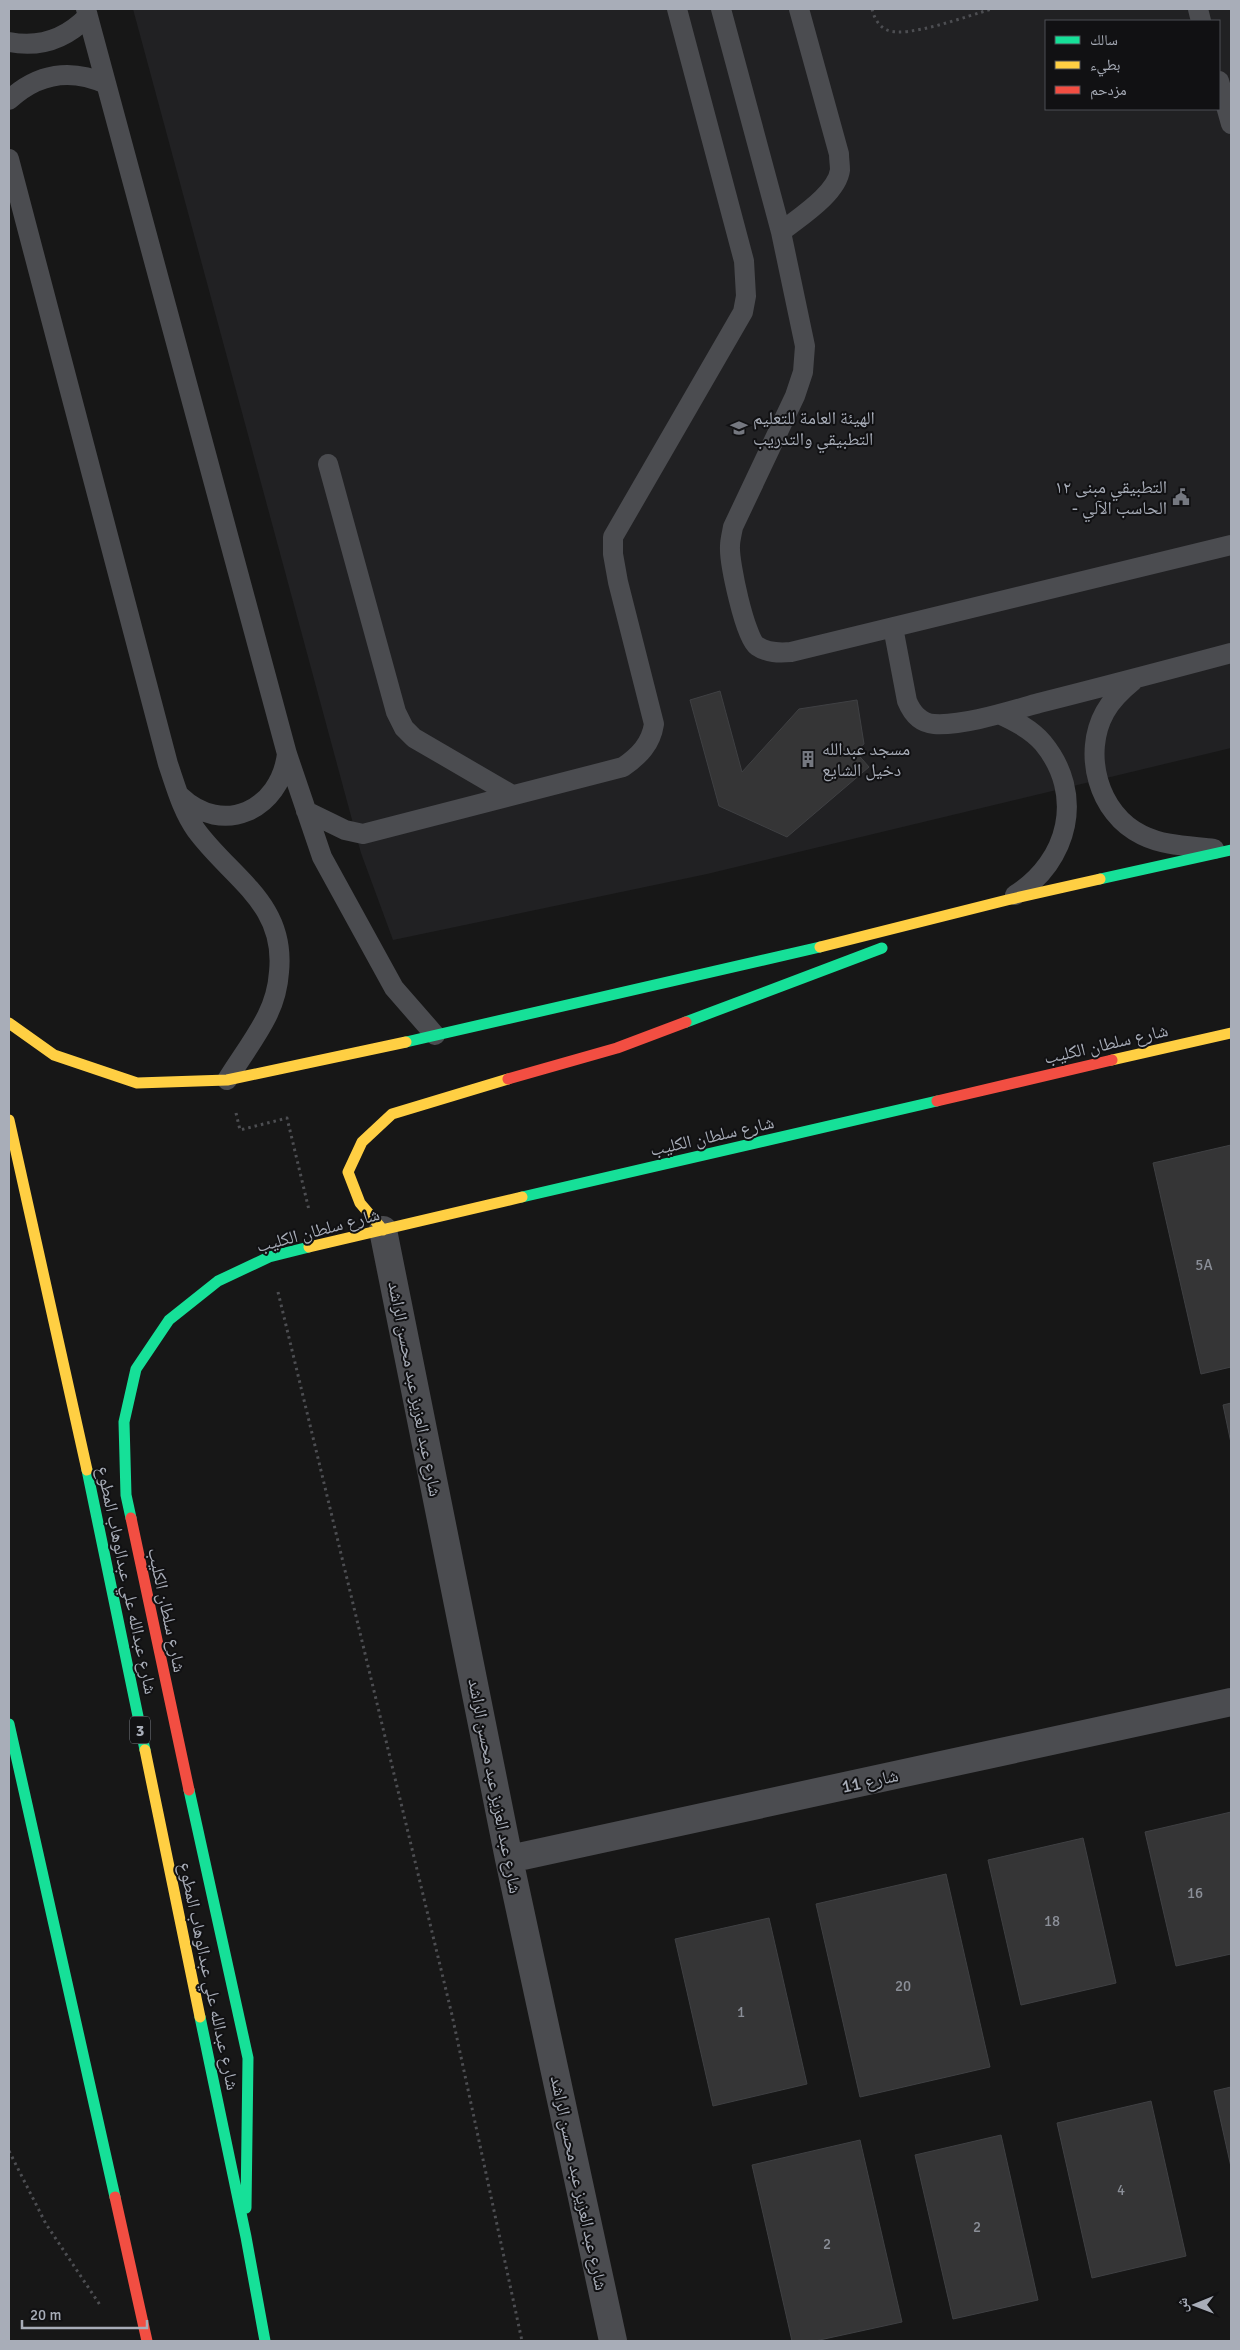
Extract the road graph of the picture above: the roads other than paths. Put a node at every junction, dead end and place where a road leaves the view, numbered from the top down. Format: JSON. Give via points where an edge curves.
{"nodes":[{"id":1,"x":677,"y":9,"type":"edge"},
{"id":2,"x":721,"y":9,"type":"edge"},
{"id":3,"x":799,"y":9,"type":"edge"},
{"id":4,"x":87,"y":12,"type":"edge"},
{"id":5,"x":9,"y":42,"type":"edge"},
{"id":6,"x":106,"y":84,"type":"junction"},
{"id":7,"x":1220,"y":85,"type":"edge"},
{"id":8,"x":9,"y":100,"type":"edge"},
{"id":9,"x":1231,"y":124,"type":"edge"},
{"id":10,"x":9,"y":159,"type":"edge"},
{"id":11,"x":781,"y":232,"type":"junction"},
{"id":12,"x":328,"y":464,"type":"dead end"},
{"id":13,"x":1231,"y":544,"type":"edge"},
{"id":14,"x":893,"y":627,"type":"junction"},
{"id":15,"x":1231,"y":653,"type":"edge"},
{"id":16,"x":1137,"y":678,"type":"junction"},
{"id":17,"x":998,"y":714,"type":"junction"},
{"id":18,"x":287,"y":754,"type":"junction"},
{"id":19,"x":178,"y":794,"type":"junction"},
{"id":20,"x":512,"y":795,"type":"junction"},
{"id":21,"x":306,"y":811,"type":"junction"},
{"id":22,"x":1229,"y":851,"type":"edge"},
{"id":23,"x":1007,"y":900,"type":"junction"},
{"id":24,"x":914,"y":935,"type":"dead end"},
{"id":25,"x":896,"y":942,"type":"dead end"},
{"id":26,"x":9,"y":1023,"type":"edge"},
{"id":27,"x":1231,"y":1033,"type":"edge"},
{"id":28,"x":435,"y":1035,"type":"junction"},
{"id":29,"x":227,"y":1080,"type":"junction"},
{"id":30,"x":9,"y":1120,"type":"edge"},
{"id":31,"x":384,"y":1230,"type":"junction"},
{"id":32,"x":1231,"y":1702,"type":"edge"},
{"id":33,"x":9,"y":1724,"type":"edge"},
{"id":34,"x":509,"y":1859,"type":"junction"},
{"id":35,"x":246,"y":2237,"type":"junction"},
{"id":36,"x":147,"y":2341,"type":"edge"},
{"id":37,"x":265,"y":2341,"type":"edge"},
{"id":38,"x":613,"y":2341,"type":"edge"}],
"edges":[{"from":1,"to":20,"type":"lane","via":[[744,262],[746,296],[743,312],[613,537],[618,582],[654,724],[653,734],[638,758],[623,767]]},
{"from":2,"to":11,"type":"lane"},
{"from":3,"to":11,"type":"lane","via":[[839,154],[840,171],[834,185],[818,202]]},
{"from":4,"to":5,"type":"lane","via":[[78,27],[52,40],[24,44]]},
{"from":4,"to":6,"type":"lane"},
{"from":6,"to":8,"type":"lane","via":[[92,77],[61,74],[31,82]]},
{"from":6,"to":18,"type":"lane"},
{"from":7,"to":9,"type":"lane"},
{"from":10,"to":19,"type":"lane"},
{"from":11,"to":14,"type":"lane","via":[[805,346],[795,396],[733,527],[730,558],[747,631],[758,647],[776,653]]},
{"from":12,"to":20,"type":"lane","via":[[396,712],[404,728],[414,738]]},
{"from":13,"to":14,"type":"lane"},
{"from":14,"to":17,"type":"lane","via":[[907,701],[918,718],[933,724],[948,724]]},
{"from":15,"to":16,"type":"lane"},
{"from":16,"to":17,"type":"lane"},
{"from":16,"to":22,"type":"lane","via":[[1118,693],[1096,734],[1094,757],[1098,781],[1107,802],[1141,835],[1163,843]]},
{"from":17,"to":23,"type":"lane","via":[[1023,725],[1043,742],[1057,765],[1066,790],[1067,817],[1061,843],[1048,866],[1030,886]]},
{"from":18,"to":19,"type":"lane","via":[[281,781],[264,802],[252,810],[226,816],[212,814],[188,804]]},
{"from":18,"to":21,"type":"lane"},
{"from":19,"to":29,"type":"lane","via":[[196,830],[264,906],[278,940],[278,987],[268,1015]]},
{"from":20,"to":21,"type":"lane","via":[[363,834],[345,830]]},
{"from":21,"to":28,"type":"lane","via":[[322,857],[394,988]]},
{"from":22,"to":23,"type":"street"},
{"from":23,"to":24,"type":"street"},
{"from":23,"to":28,"type":"street","via":[[790,955]]},
{"from":25,"to":31,"type":"street","via":[[617,1048],[392,1114],[362,1142],[348,1172],[360,1203]]},
{"from":26,"to":29,"type":"street","via":[[54,1055],[137,1083]]},
{"from":27,"to":31,"type":"street","name":"شارع سلطان الكليب"},
{"from":28,"to":29,"type":"street"},
{"from":30,"to":35,"type":"street","name":"شارع عبدالله علي عبدالوهاب المطوع","number":"3","via":[[76,1419]]},
{"from":31,"to":34,"type":"street","name":"شارع عبد العزيز عبد محسن الراشد"},
{"from":31,"to":35,"type":"street","name":"شارع سلطان الكليب","via":[[269,1257],[218,1281],[169,1320],[136,1369],[124,1422],[126,1496],[248,2058]]},
{"from":32,"to":34,"type":"street","name":"شارع 11"},
{"from":33,"to":36,"type":"street"},
{"from":34,"to":38,"type":"street","name":"شارع عبد العزيز عبد محسن الراشد"},
{"from":35,"to":37,"type":"street","name":"شارع عبدالله علي عبدالوهاب المطوع","number":"3"}]}
